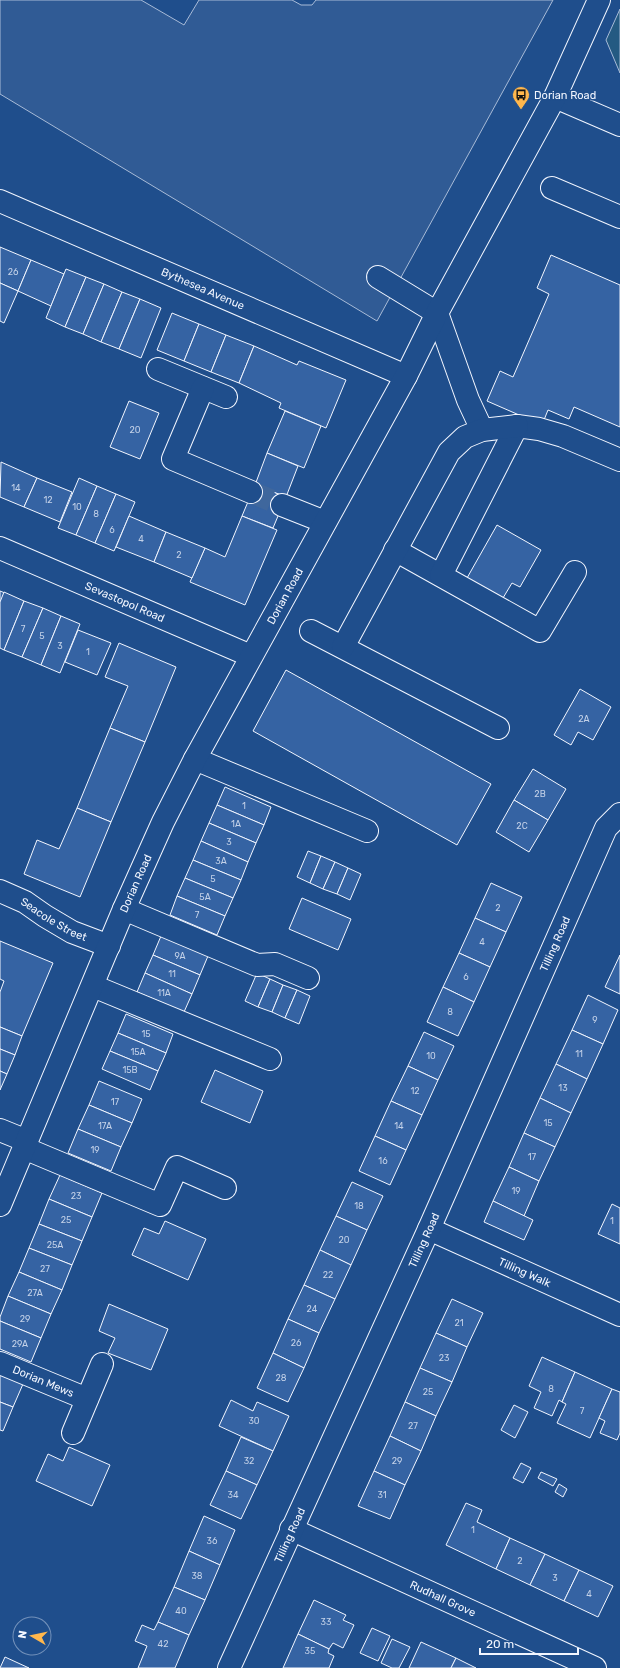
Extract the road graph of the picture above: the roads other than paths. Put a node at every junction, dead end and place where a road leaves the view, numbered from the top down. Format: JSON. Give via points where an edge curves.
{"nodes":[{"id":1,"x":599,"y":0,"type":"edge"},
{"id":2,"x":555,"y":97,"type":"junction"},
{"id":3,"x":620,"y":125,"type":"edge"},
{"id":4,"x":552,"y":188,"type":"dead end"},
{"id":5,"x":1,"y":203,"type":"edge"},
{"id":6,"x":620,"y":217,"type":"edge"},
{"id":7,"x":378,"y":276,"type":"dead end"},
{"id":8,"x":437,"y":313,"type":"junction"},
{"id":9,"x":158,"y":369,"type":"dead end"},
{"id":10,"x":406,"y":376,"type":"junction"},
{"id":11,"x":203,"y":388,"type":"junction"},
{"id":12,"x":226,"y":397,"type":"dead end"},
{"id":13,"x":517,"y":426,"type":"junction"},
{"id":14,"x":482,"y":430,"type":"junction"},
{"id":15,"x":620,"y":460,"type":"edge"},
{"id":16,"x":251,"y":492,"type":"tunnel mouth"},
{"id":17,"x":282,"y":505,"type":"tunnel mouth"},
{"id":18,"x":325,"y":522,"type":"junction"},
{"id":19,"x":0,"y":548,"type":"edge"},
{"id":20,"x":395,"y":550,"type":"junction"},
{"id":21,"x":575,"y":572,"type":"dead end"},
{"id":22,"x":441,"y":575,"type":"junction"},
{"id":23,"x":311,"y":631,"type":"dead end"},
{"id":24,"x":344,"y":647,"type":"junction"},
{"id":25,"x":251,"y":656,"type":"junction"},
{"id":26,"x":498,"y":728,"type":"dead end"},
{"id":27,"x":195,"y":759,"type":"junction"},
{"id":28,"x":620,"y":814,"type":"edge"},
{"id":29,"x":367,"y":831,"type":"dead end"},
{"id":30,"x":0,"y":891,"type":"edge"},
{"id":31,"x":124,"y":909,"type":"junction"},
{"id":32,"x":109,"y":946,"type":"junction"},
{"id":33,"x":308,"y":978,"type":"dead end"},
{"id":34,"x":93,"y":986,"type":"junction"},
{"id":35,"x":270,"y":1059,"type":"dead end"},
{"id":36,"x":0,"y":1130,"type":"edge"},
{"id":37,"x":25,"y":1145,"type":"junction"},
{"id":38,"x":225,"y":1188,"type":"dead end"},
{"id":39,"x":0,"y":1205,"type":"edge"},
{"id":40,"x":429,"y":1229,"type":"junction"},
{"id":41,"x":620,"y":1315,"type":"edge"},
{"id":42,"x":0,"y":1363,"type":"edge"},
{"id":43,"x":102,"y":1364,"type":"dead end"},
{"id":44,"x":87,"y":1399,"type":"junction"},
{"id":45,"x":73,"y":1433,"type":"dead end"},
{"id":46,"x":291,"y":1529,"type":"junction"},
{"id":47,"x":228,"y":1668,"type":"edge"},
{"id":48,"x":595,"y":1668,"type":"edge"}],
"edges":[{"from":1,"to":2,"type":"street","name":"Dorian Road"},
{"from":2,"to":3,"type":"street"},
{"from":2,"to":8,"type":"street","name":"Dorian Road"},
{"from":4,"to":6,"type":"street"},
{"from":5,"to":10,"type":"street","name":"Bythesea Avenue"},
{"from":7,"to":8,"type":"street"},
{"from":8,"to":10,"type":"street","name":"Dorian Road"},
{"from":8,"to":14,"type":"street","via":[[468,400]]},
{"from":9,"to":11,"type":"street"},
{"from":10,"to":18,"type":"street","name":"Dorian Road"},
{"from":11,"to":12,"type":"street"},
{"from":11,"to":16,"type":"street","via":[[173,459]]},
{"from":13,"to":14,"type":"street"},
{"from":13,"to":15,"type":"street","via":[[563,436]]},
{"from":13,"to":22,"type":"street"},
{"from":14,"to":20,"type":"street","via":[[465,437],[449,452]]},
{"from":17,"to":18,"type":"street"},
{"from":18,"to":25,"type":"street","name":"Dorian Road"},
{"from":19,"to":25,"type":"street","name":"Sevastopol Road"},
{"from":20,"to":22,"type":"street"},
{"from":20,"to":24,"type":"street"},
{"from":21,"to":22,"type":"street","via":[[540,631]]},
{"from":23,"to":24,"type":"street"},
{"from":24,"to":26,"type":"street"},
{"from":25,"to":27,"type":"street","name":"Dorian Road"},
{"from":27,"to":29,"type":"street"},
{"from":27,"to":31,"type":"street","name":"Dorian Road"},
{"from":28,"to":40,"type":"street","name":"Tilling Road","via":[[606,828]]},
{"from":30,"to":32,"type":"street","name":"Seacole Street","via":[[25,902],[72,932]]},
{"from":31,"to":32,"type":"street","name":"Dorian Road"},
{"from":31,"to":33,"type":"street","via":[[257,965],[275,964]]},
{"from":32,"to":34,"type":"street","name":"Dorian Road"},
{"from":34,"to":35,"type":"street"},
{"from":34,"to":37,"type":"street","name":"Dorian Road"},
{"from":36,"to":37,"type":"street"},
{"from":37,"to":38,"type":"street","via":[[160,1205],[177,1167]]},
{"from":37,"to":39,"type":"street","name":"Dorian Road"},
{"from":40,"to":41,"type":"street","name":"Tilling Walk"},
{"from":40,"to":46,"type":"street","name":"Tilling Road"},
{"from":42,"to":44,"type":"street","name":"Dorian Mews"},
{"from":43,"to":44,"type":"street"},
{"from":44,"to":45,"type":"street"},
{"from":46,"to":47,"type":"street","name":"Tilling Road"},
{"from":46,"to":48,"type":"street","name":"Rudhall Grove"}]}
